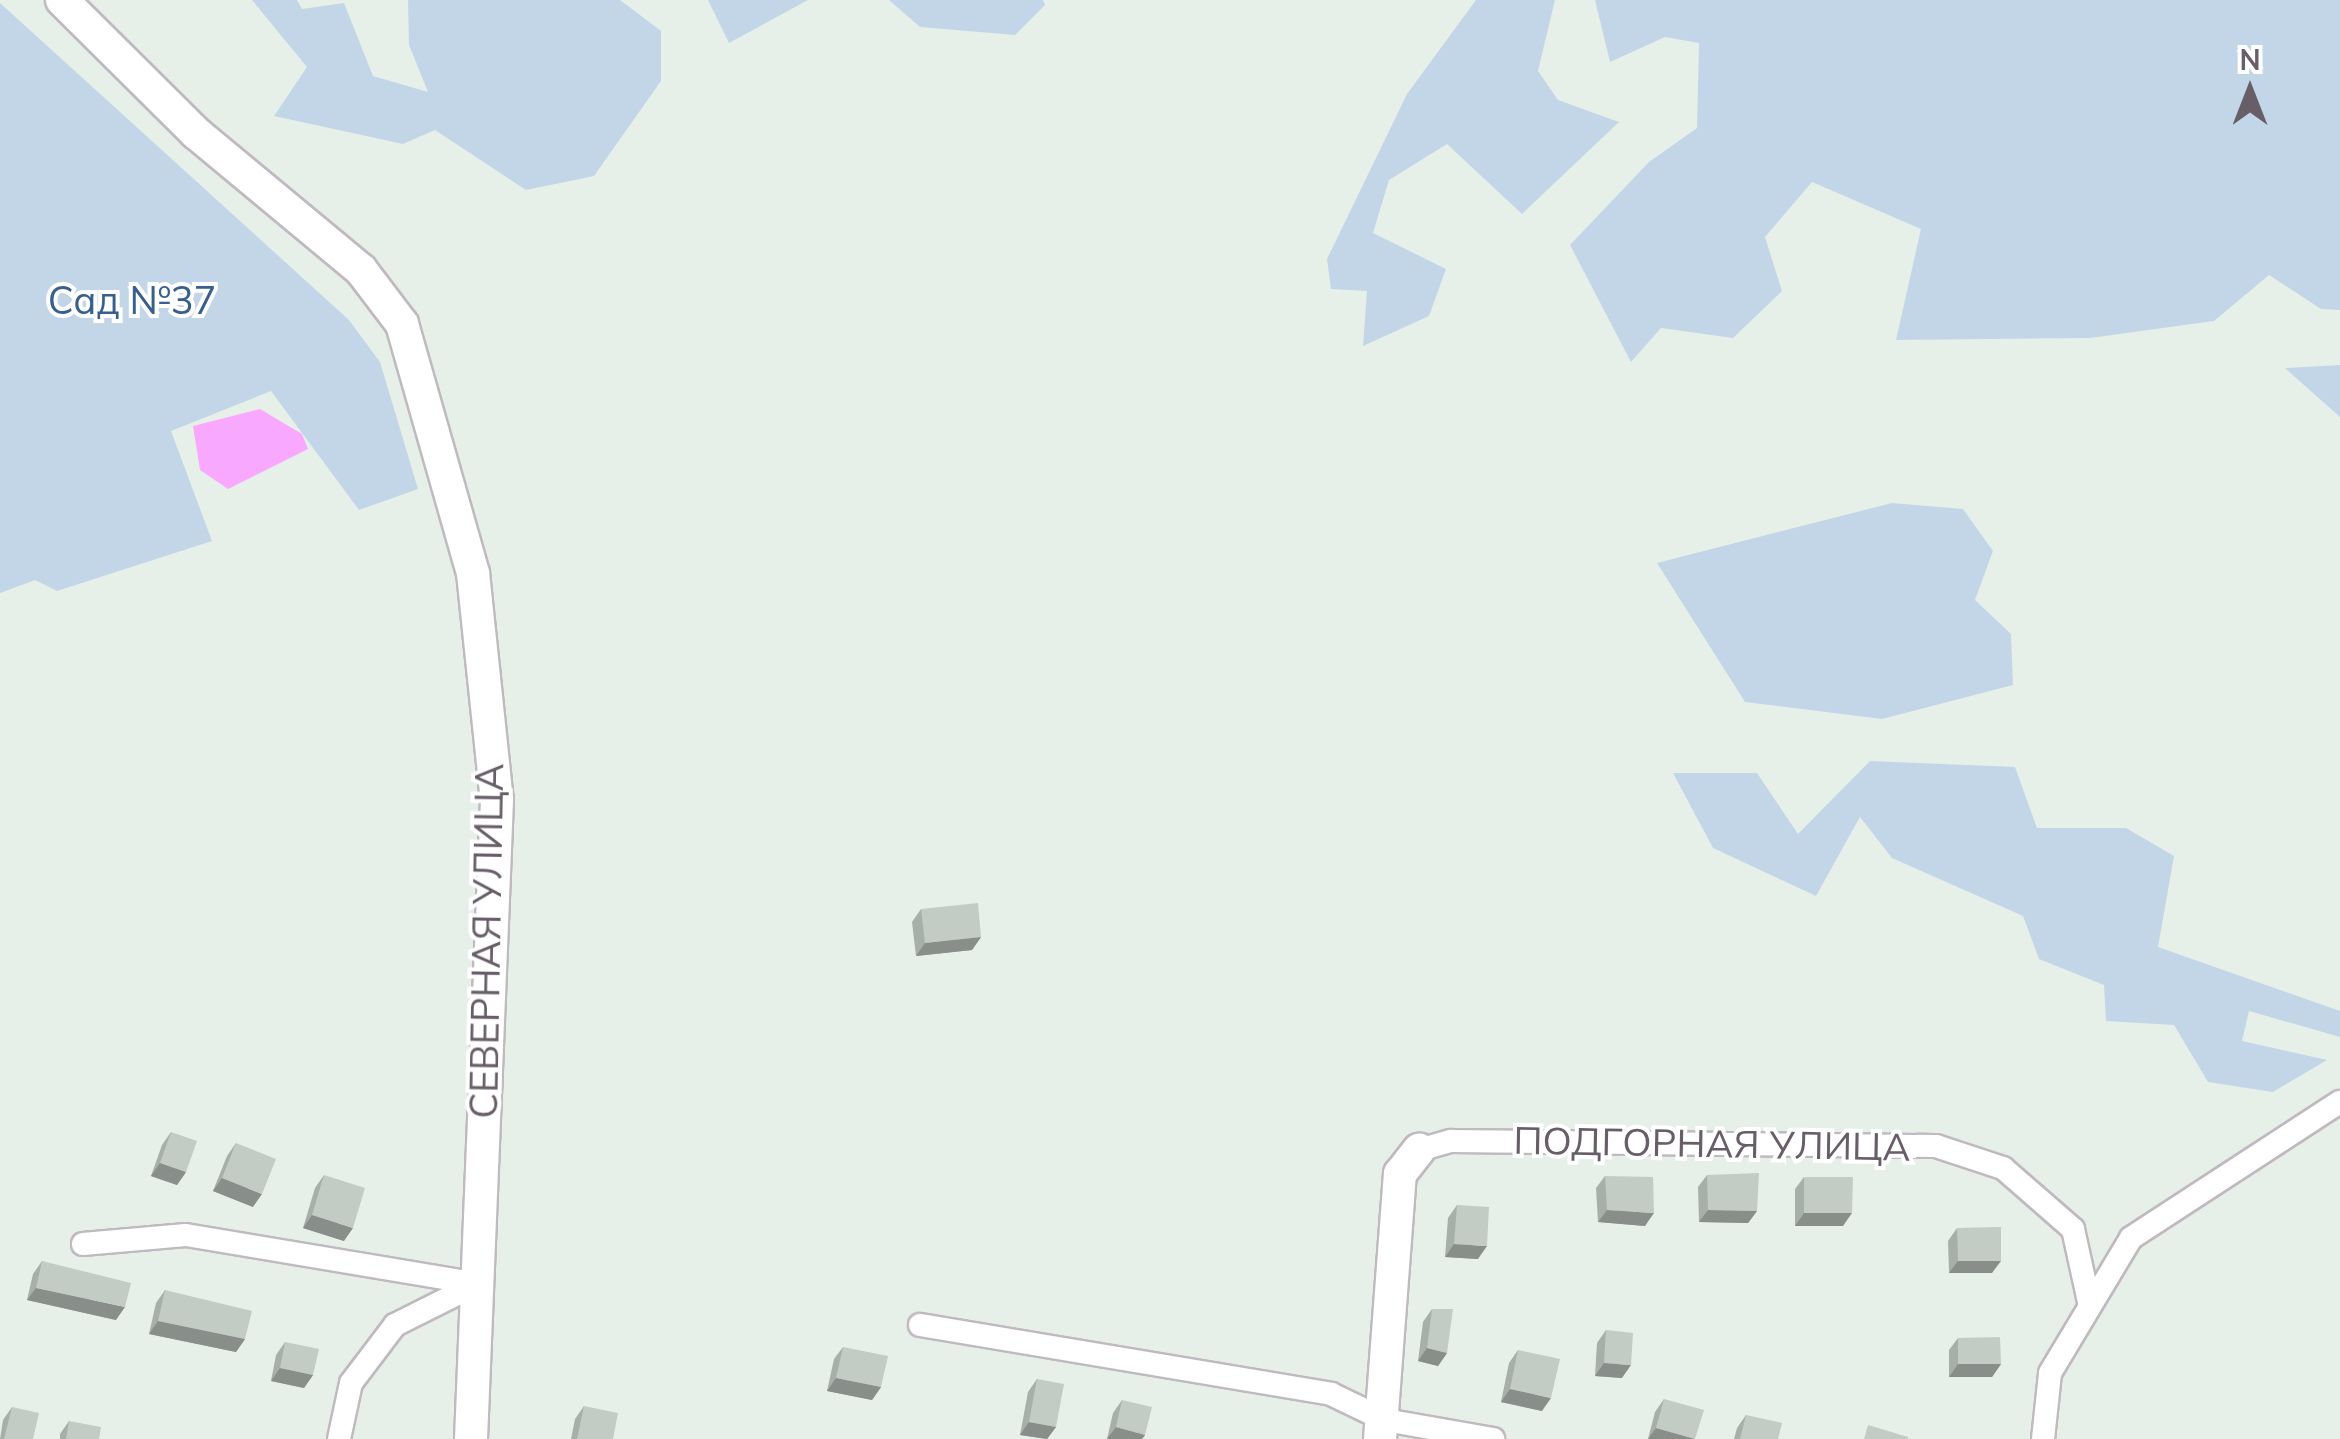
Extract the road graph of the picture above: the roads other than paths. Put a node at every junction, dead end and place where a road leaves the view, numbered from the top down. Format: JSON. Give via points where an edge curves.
{"nodes":[{"id":1,"x":62,"y":0,"type":"edge"},
{"id":2,"x":2340,"y":1102,"type":"edge"},
{"id":3,"x":1419,"y":1150,"type":"joint"},
{"id":4,"x":84,"y":1244,"type":"dead end"},
{"id":5,"x":479,"y":1284,"type":"junction"},
{"id":6,"x":2090,"y":1306,"type":"junction"},
{"id":7,"x":920,"y":1325,"type":"dead end"},
{"id":8,"x":1383,"y":1430,"type":"edge"},
{"id":9,"x":339,"y":1439,"type":"edge"},
{"id":10,"x":471,"y":1439,"type":"edge"},
{"id":11,"x":1493,"y":1439,"type":"edge"},
{"id":12,"x":2043,"y":1439,"type":"edge"}],
"edges":[{"from":1,"to":5,"type":"street","name":"СЕВЕРНАЯ УЛИЦА","via":[[196,133],[361,270],[402,324],[473,574],[497,800]]},
{"from":2,"to":6,"type":"street","via":[[2161,1211],[2131,1238]]},
{"from":3,"to":6,"type":"street","name":"ПОДГОРНАЯ УЛИЦА","via":[[1452,1141],[1936,1146],[2002,1168],[2073,1229]]},
{"from":3,"to":8,"type":"street","via":[[1400,1174]]},
{"from":4,"to":5,"type":"street","via":[[186,1235]]},
{"from":5,"to":9,"type":"street","via":[[395,1325],[350,1383]]},
{"from":5,"to":10,"type":"street","name":"СЕВЕРНАЯ УЛИЦА"},
{"from":6,"to":12,"type":"street","via":[[2050,1374]]},
{"from":7,"to":8,"type":"street","via":[[1331,1394]]},
{"from":8,"to":11,"type":"street"}]}
